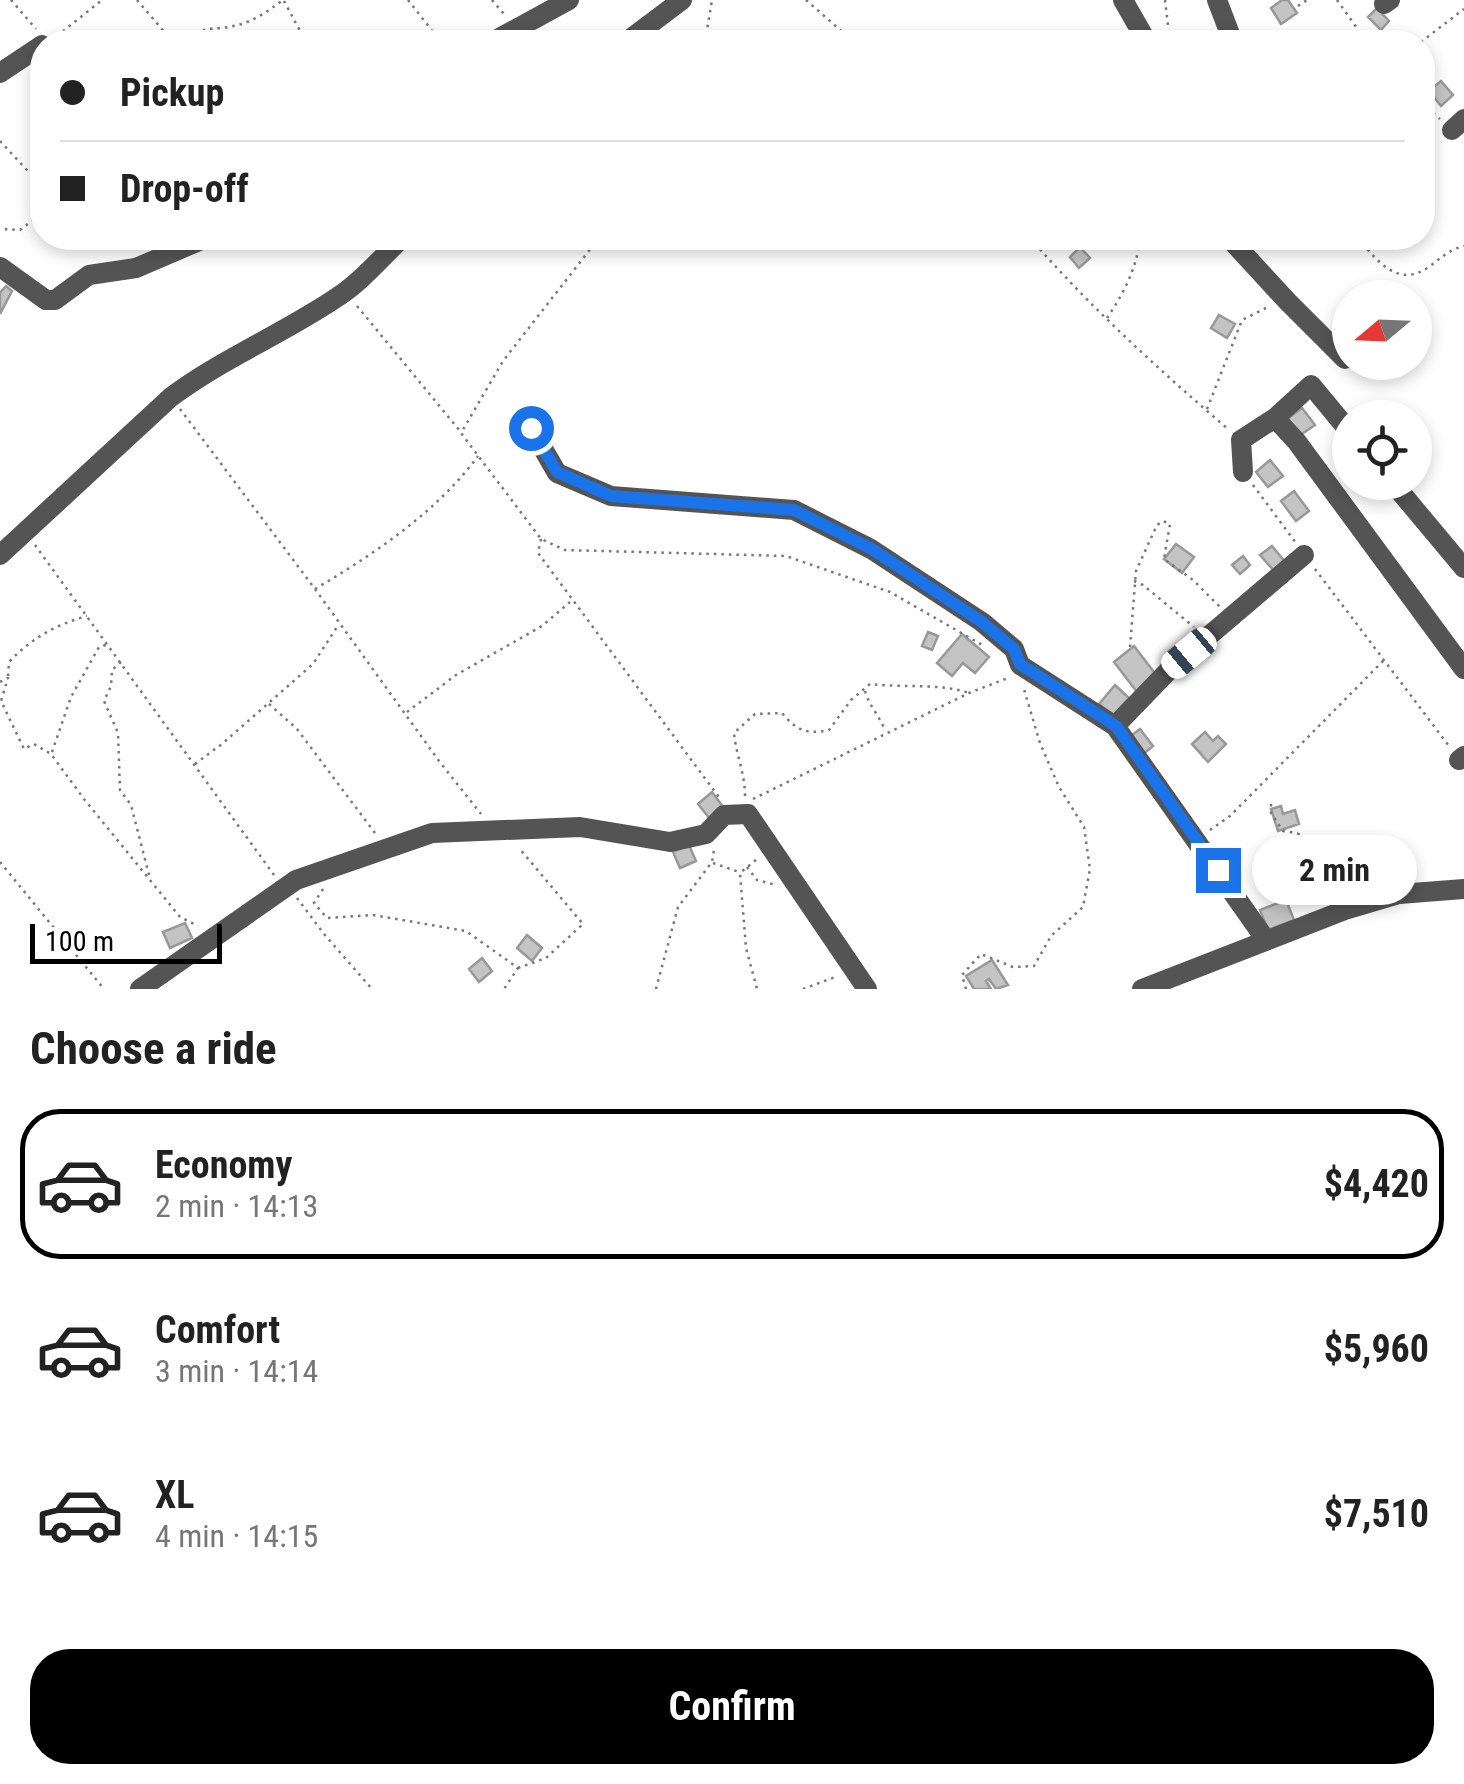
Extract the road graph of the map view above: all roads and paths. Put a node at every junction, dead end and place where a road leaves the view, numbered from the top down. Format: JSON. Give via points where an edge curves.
{"nodes":[{"id":1,"x":11,"y":0,"type":"edge"},
{"id":2,"x":102,"y":0,"type":"edge"},
{"id":3,"x":137,"y":0,"type":"edge"},
{"id":4,"x":283,"y":0,"type":"edge"},
{"id":5,"x":408,"y":0,"type":"edge"},
{"id":6,"x":568,"y":0,"type":"edge"},
{"id":7,"x":682,"y":0,"type":"edge"},
{"id":8,"x":712,"y":0,"type":"edge"},
{"id":9,"x":806,"y":0,"type":"edge"},
{"id":10,"x":1124,"y":0,"type":"edge"},
{"id":11,"x":1165,"y":0,"type":"edge"},
{"id":12,"x":1216,"y":0,"type":"edge"},
{"id":13,"x":1306,"y":0,"type":"edge"},
{"id":14,"x":1336,"y":0,"type":"edge"},
{"id":15,"x":1298,"y":6,"type":"dead end"},
{"id":16,"x":1464,"y":9,"type":"edge"},
{"id":17,"x":35,"y":30,"type":"edge"},
{"id":18,"x":62,"y":30,"type":"edge"},
{"id":19,"x":163,"y":30,"type":"edge"},
{"id":20,"x":205,"y":30,"type":"edge"},
{"id":21,"x":299,"y":30,"type":"edge"},
{"id":22,"x":432,"y":30,"type":"edge"},
{"id":23,"x":514,"y":30,"type":"edge"},
{"id":24,"x":642,"y":30,"type":"edge"},
{"id":25,"x":708,"y":30,"type":"edge"},
{"id":26,"x":840,"y":30,"type":"edge"},
{"id":27,"x":1140,"y":30,"type":"edge"},
{"id":28,"x":1169,"y":30,"type":"edge"},
{"id":29,"x":1228,"y":30,"type":"edge"},
{"id":30,"x":1359,"y":30,"type":"edge"},
{"id":31,"x":1435,"y":31,"type":"edge"},
{"id":32,"x":30,"y":53,"type":"edge"},
{"id":33,"x":0,"y":74,"type":"edge"},
{"id":34,"x":1435,"y":111,"type":"edge"},
{"id":35,"x":1458,"y":124,"type":"edge"},
{"id":36,"x":0,"y":141,"type":"edge"},
{"id":37,"x":30,"y":170,"type":"edge"},
{"id":38,"x":30,"y":222,"type":"edge"},
{"id":39,"x":0,"y":230,"type":"edge"},
{"id":40,"x":1464,"y":246,"type":"edge"},
{"id":41,"x":178,"y":250,"type":"edge"},
{"id":42,"x":390,"y":250,"type":"edge"},
{"id":43,"x":1041,"y":250,"type":"edge"},
{"id":44,"x":1139,"y":250,"type":"edge"},
{"id":45,"x":1240,"y":250,"type":"edge"},
{"id":46,"x":1368,"y":250,"type":"edge"},
{"id":47,"x":0,"y":268,"type":"edge"},
{"id":48,"x":344,"y":294,"type":"junction"},
{"id":49,"x":1288,"y":302,"type":"junction"},
{"id":50,"x":1106,"y":319,"type":"junction"},
{"id":51,"x":1332,"y":346,"type":"edge"},
{"id":52,"x":171,"y":397,"type":"junction"},
{"id":53,"x":1206,"y":410,"type":"junction"},
{"id":54,"x":1332,"y":410,"type":"edge"},
{"id":55,"x":1275,"y":418,"type":"junction"},
{"id":56,"x":531,"y":428,"type":"dead end"},
{"id":57,"x":461,"y":432,"type":"dead end"},
{"id":58,"x":1241,"y":440,"type":"junction"},
{"id":59,"x":479,"y":455,"type":"dead end"},
{"id":60,"x":1243,"y":472,"type":"joint"},
{"id":61,"x":1407,"y":500,"type":"edge"},
{"id":62,"x":26,"y":533,"type":"junction"},
{"id":63,"x":541,"y":539,"type":"dead end"},
{"id":64,"x":0,"y":554,"type":"edge"},
{"id":65,"x":1304,"y":554,"type":"junction"},
{"id":66,"x":1464,"y":568,"type":"edge"},
{"id":67,"x":1134,"y":582,"type":"junction"},
{"id":68,"x":315,"y":589,"type":"junction"},
{"id":69,"x":572,"y":600,"type":"junction"},
{"id":70,"x":1234,"y":615,"type":"junction"},
{"id":71,"x":89,"y":616,"type":"junction"},
{"id":72,"x":340,"y":623,"type":"junction"},
{"id":73,"x":1207,"y":638,"type":"junction"},
{"id":74,"x":109,"y":644,"type":"junction"},
{"id":75,"x":1130,"y":647,"type":"dead end"},
{"id":76,"x":1384,"y":660,"type":"junction"},
{"id":77,"x":121,"y":662,"type":"junction"},
{"id":78,"x":1464,"y":669,"type":"edge"},
{"id":79,"x":8,"y":678,"type":"junction"},
{"id":80,"x":0,"y":682,"type":"edge"},
{"id":81,"x":864,"y":689,"type":"junction"},
{"id":82,"x":969,"y":693,"type":"junction"},
{"id":83,"x":267,"y":702,"type":"junction"},
{"id":84,"x":406,"y":713,"type":"junction"},
{"id":85,"x":1116,"y":726,"type":"junction"},
{"id":86,"x":886,"y":733,"type":"junction"},
{"id":87,"x":52,"y":754,"type":"junction"},
{"id":88,"x":1462,"y":758,"type":"edge"},
{"id":89,"x":192,"y":765,"type":"junction"},
{"id":90,"x":1272,"y":804,"type":"dead end"},
{"id":91,"x":730,"y":814,"type":"junction"},
{"id":92,"x":494,"y":829,"type":"junction"},
{"id":93,"x":1299,"y":833,"type":"junction"},
{"id":94,"x":706,"y":834,"type":"junction"},
{"id":95,"x":1196,"y":840,"type":"junction"},
{"id":96,"x":388,"y":850,"type":"junction"},
{"id":97,"x":520,"y":850,"type":"dead end"},
{"id":98,"x":774,"y":852,"type":"junction"},
{"id":99,"x":0,"y":862,"type":"edge"},
{"id":100,"x":712,"y":862,"type":"junction"},
{"id":101,"x":336,"y":866,"type":"junction"},
{"id":102,"x":747,"y":867,"type":"junction"},
{"id":103,"x":740,"y":873,"type":"junction"},
{"id":104,"x":149,"y":876,"type":"junction"},
{"id":105,"x":792,"y":879,"type":"junction"},
{"id":106,"x":1282,"y":884,"type":"dead end"},
{"id":107,"x":284,"y":889,"type":"junction"},
{"id":108,"x":1464,"y":889,"type":"edge"},
{"id":109,"x":1345,"y":910,"type":"junction"},
{"id":110,"x":218,"y":935,"type":"junction"},
{"id":111,"x":1266,"y":940,"type":"junction"},
{"id":112,"x":518,"y":968,"type":"junction"},
{"id":113,"x":854,"y":970,"type":"junction"},
{"id":114,"x":104,"y":989,"type":"edge"},
{"id":115,"x":140,"y":989,"type":"edge"},
{"id":116,"x":372,"y":989,"type":"edge"},
{"id":117,"x":504,"y":989,"type":"edge"},
{"id":118,"x":656,"y":989,"type":"edge"},
{"id":119,"x":756,"y":989,"type":"edge"},
{"id":120,"x":803,"y":989,"type":"edge"},
{"id":121,"x":867,"y":989,"type":"edge"},
{"id":122,"x":966,"y":989,"type":"edge"},
{"id":123,"x":1142,"y":989,"type":"edge"}],
"edges":[{"from":1,"to":17,"type":"path"},
{"from":2,"to":18,"type":"path"},
{"from":3,"to":19,"type":"path"},
{"from":4,"to":20,"type":"path","via":[[253,22]]},
{"from":4,"to":21,"type":"path"},
{"from":5,"to":22,"type":"path"},
{"from":6,"to":23,"type":"street"},
{"from":7,"to":24,"type":"street"},
{"from":8,"to":25,"type":"path"},
{"from":9,"to":26,"type":"path"},
{"from":10,"to":27,"type":"street"},
{"from":11,"to":28,"type":"path"},
{"from":12,"to":29,"type":"street"},
{"from":13,"to":15,"type":"path"},
{"from":14,"to":30,"type":"path"},
{"from":16,"to":31,"type":"path"},
{"from":32,"to":33,"type":"street"},
{"from":34,"to":35,"type":"path"},
{"from":36,"to":37,"type":"path"},
{"from":38,"to":39,"type":"path","via":[[20,230]]},
{"from":40,"to":46,"type":"path","via":[[1423,272],[1398,274]]},
{"from":41,"to":47,"type":"street","via":[[136,268],[89,275],[55,300]]},
{"from":42,"to":48,"type":"street"},
{"from":43,"to":50,"type":"path"},
{"from":44,"to":50,"type":"path"},
{"from":45,"to":49,"type":"street"},
{"from":48,"to":52,"type":"street"},
{"from":48,"to":57,"type":"path"},
{"from":49,"to":51,"type":"street"},
{"from":49,"to":53,"type":"path","via":[[1242,320]]},
{"from":50,"to":53,"type":"path"},
{"from":52,"to":62,"type":"street"},
{"from":52,"to":68,"type":"path"},
{"from":53,"to":58,"type":"path"},
{"from":54,"to":55,"type":"street","via":[[1311,384]]},
{"from":55,"to":58,"type":"street"},
{"from":55,"to":78,"type":"street"},
{"from":56,"to":85,"type":"street","via":[[557,472],[611,496],[794,510],[872,549],[982,622],[1014,649],[1020,664]]},
{"from":58,"to":60,"type":"street"},
{"from":59,"to":68,"type":"path","via":[[457,485]]},
{"from":60,"to":65,"type":"path"},
{"from":61,"to":66,"type":"street"},
{"from":62,"to":64,"type":"street"},
{"from":62,"to":71,"type":"path"},
{"from":63,"to":69,"type":"path","via":[[538,553]]},
{"from":65,"to":70,"type":"street"},
{"from":65,"to":76,"type":"path"},
{"from":67,"to":70,"type":"path","via":[[1162,520],[1171,531],[1164,559]]},
{"from":67,"to":73,"type":"path"},
{"from":67,"to":75,"type":"path"},
{"from":68,"to":72,"type":"path"},
{"from":69,"to":84,"type":"path"},
{"from":69,"to":91,"type":"path"},
{"from":70,"to":73,"type":"street"},
{"from":71,"to":74,"type":"path"},
{"from":71,"to":79,"type":"path","via":[[28,641],[9,662]]},
{"from":72,"to":83,"type":"path","via":[[312,664]]},
{"from":72,"to":84,"type":"path"},
{"from":73,"to":85,"type":"street"},
{"from":74,"to":77,"type":"path"},
{"from":74,"to":87,"type":"path","via":[[99,647],[71,697]]},
{"from":76,"to":88,"type":"path"},
{"from":76,"to":95,"type":"path","via":[[1230,816]]},
{"from":77,"to":89,"type":"path"},
{"from":77,"to":104,"type":"path","via":[[112,670],[104,701],[118,733],[120,790],[131,804]]},
{"from":79,"to":80,"type":"path"},
{"from":79,"to":87,"type":"path","via":[[0,701],[7,720],[24,749],[34,744]]},
{"from":81,"to":82,"type":"path","via":[[949,686]]},
{"from":81,"to":86,"type":"path"},
{"from":81,"to":86,"type":"path","via":[[829,730],[810,734],[782,713],[755,714],[734,733],[746,803]]},
{"from":82,"to":86,"type":"path"},
{"from":82,"to":122,"type":"path","via":[[1021,674],[1040,743],[1084,828],[1090,869],[1082,906],[1050,936],[1034,966],[981,954],[962,975]]},
{"from":83,"to":89,"type":"path"},
{"from":83,"to":96,"type":"path","via":[[297,730]]},
{"from":84,"to":92,"type":"path"},
{"from":85,"to":95,"type":"street"},
{"from":87,"to":104,"type":"path"},
{"from":89,"to":107,"type":"path"},
{"from":90,"to":93,"type":"path","via":[[1283,831]]},
{"from":91,"to":94,"type":"street"},
{"from":91,"to":98,"type":"street","via":[[748,814]]},
{"from":92,"to":94,"type":"street","via":[[580,827],[670,842]]},
{"from":92,"to":96,"type":"street","via":[[432,833]]},
{"from":93,"to":106,"type":"path"},
{"from":93,"to":109,"type":"path"},
{"from":94,"to":100,"type":"path","via":[[715,845]]},
{"from":95,"to":111,"type":"street"},
{"from":96,"to":101,"type":"street"},
{"from":97,"to":112,"type":"path","via":[[583,924],[546,958]]},
{"from":98,"to":102,"type":"path"},
{"from":98,"to":105,"type":"street"},
{"from":99,"to":114,"type":"path"},
{"from":100,"to":103,"type":"path"},
{"from":100,"to":118,"type":"path","via":[[678,907]]},
{"from":101,"to":107,"type":"street"},
{"from":101,"to":112,"type":"path","via":[[314,903],[326,918],[372,915],[466,932]]},
{"from":102,"to":103,"type":"path"},
{"from":102,"to":105,"type":"path","via":[[775,885]]},
{"from":103,"to":119,"type":"path"},
{"from":104,"to":110,"type":"path","via":[[180,917]]},
{"from":105,"to":113,"type":"street"},
{"from":107,"to":110,"type":"street"},
{"from":107,"to":116,"type":"path"},
{"from":108,"to":109,"type":"street","via":[[1399,894]]},
{"from":109,"to":111,"type":"street"},
{"from":110,"to":115,"type":"street"},
{"from":111,"to":123,"type":"street"},
{"from":112,"to":117,"type":"path"},
{"from":113,"to":120,"type":"path"},
{"from":113,"to":121,"type":"street"}]}
